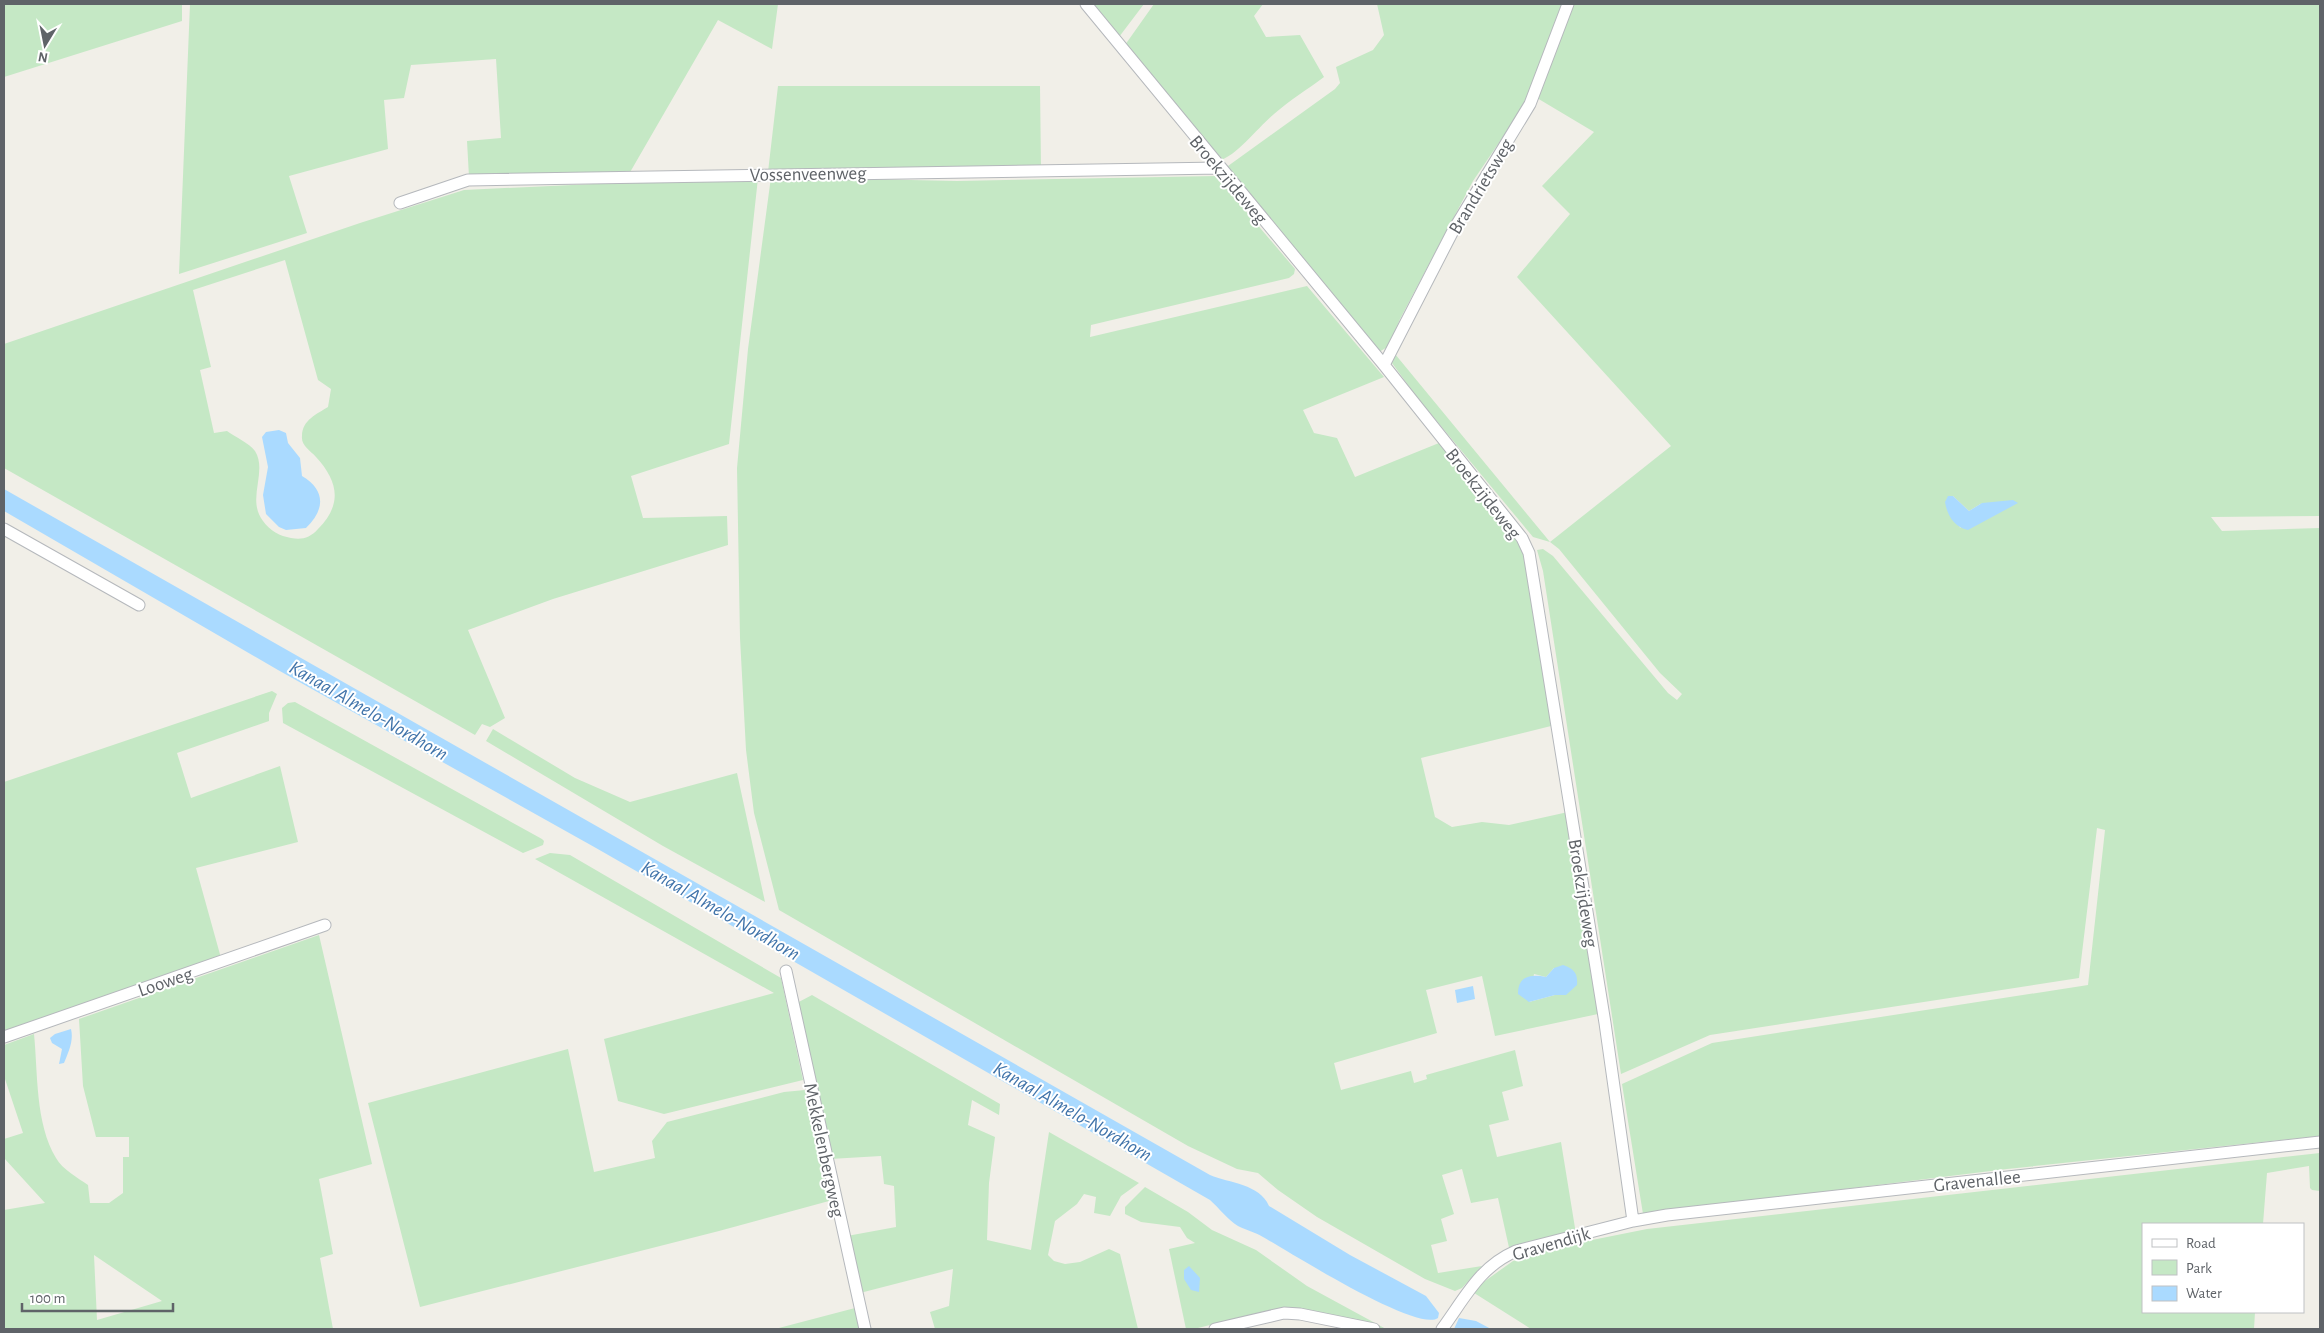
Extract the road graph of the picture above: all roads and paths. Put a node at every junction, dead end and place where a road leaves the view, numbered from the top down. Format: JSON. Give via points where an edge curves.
{"nodes":[{"id":1,"x":1086,"y":4,"type":"edge"},
{"id":2,"x":1568,"y":4,"type":"edge"},
{"id":3,"x":1220,"y":168,"type":"junction"},
{"id":4,"x":400,"y":203,"type":"dead end"},
{"id":5,"x":1384,"y":365,"type":"junction"},
{"id":6,"x":4,"y":529,"type":"edge"},
{"id":7,"x":139,"y":605,"type":"dead end"},
{"id":8,"x":325,"y":925,"type":"dead end"},
{"id":9,"x":786,"y":971,"type":"dead end"},
{"id":10,"x":4,"y":1037,"type":"edge"},
{"id":11,"x":2320,"y":1142,"type":"edge"},
{"id":12,"x":1634,"y":1221,"type":"junction"},
{"id":13,"x":865,"y":1329,"type":"edge"},
{"id":14,"x":1215,"y":1329,"type":"edge"},
{"id":15,"x":1374,"y":1329,"type":"edge"},
{"id":16,"x":1442,"y":1329,"type":"edge"}],
"edges":[{"from":1,"to":3,"type":"street","name":"Broekzijdeweg"},
{"from":2,"to":5,"type":"street","name":"Brandrietsweg","via":[[1530,104],[1454,229]]},
{"from":3,"to":4,"type":"street","name":"Vossenveenweg","via":[[468,180]]},
{"from":3,"to":5,"type":"street","name":"Broekzijdeweg"},
{"from":5,"to":12,"type":"street","name":"Broekzijdeweg","via":[[1522,538],[1529,553]]},
{"from":6,"to":7,"type":"street"},
{"from":8,"to":10,"type":"street","name":"Looweg"},
{"from":9,"to":13,"type":"street","name":"Mekkelenbergweg"},
{"from":11,"to":12,"type":"street","name":"Gravenallee"},
{"from":12,"to":16,"type":"street","name":"Gravendijk","via":[[1503,1257],[1483,1271]]},
{"from":14,"to":15,"type":"street","via":[[1284,1313]]}]}
